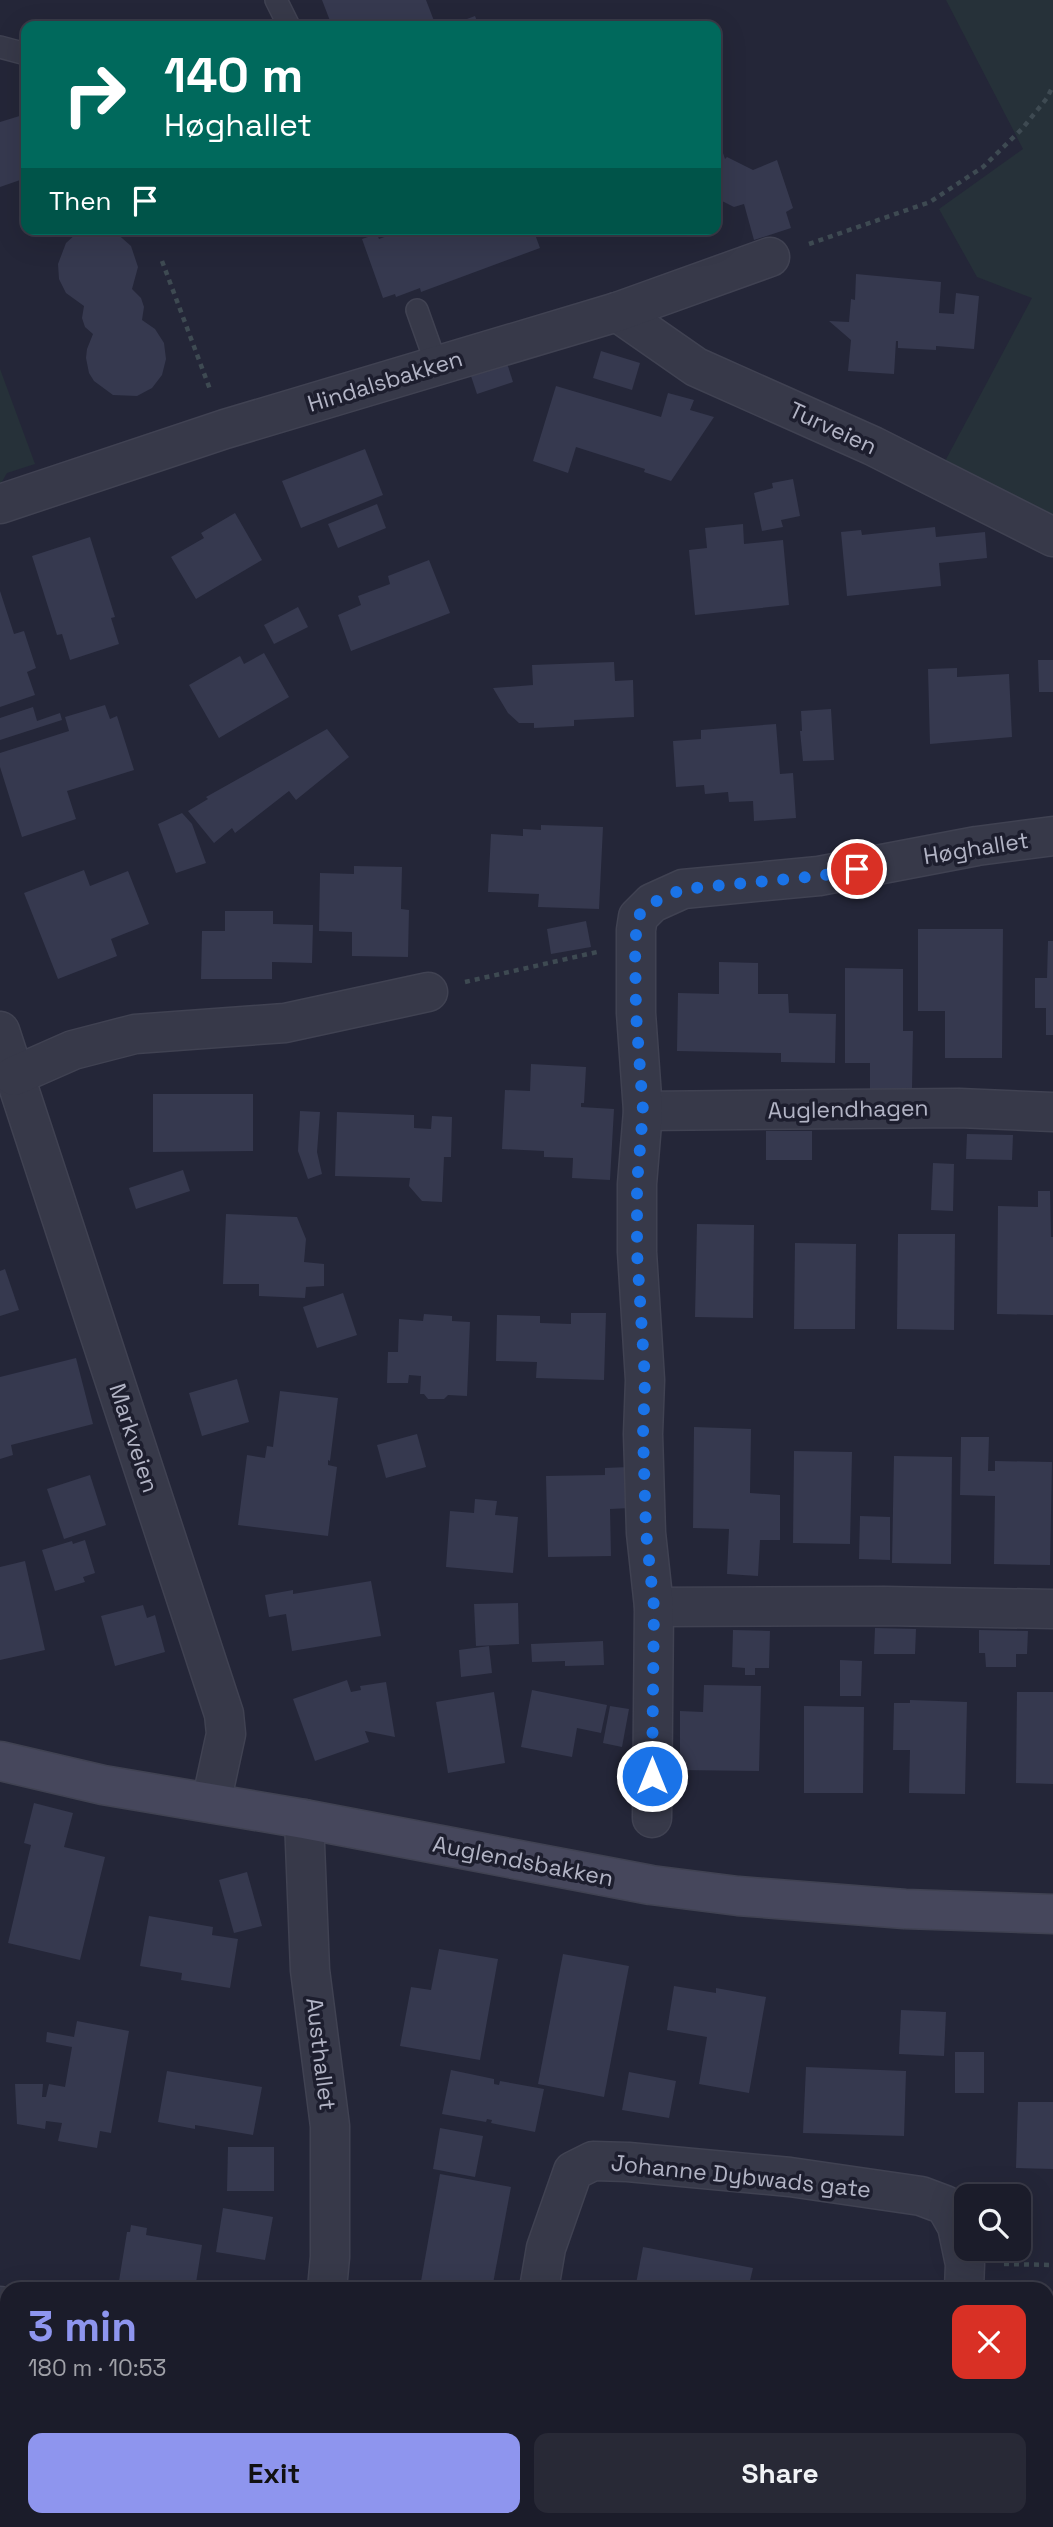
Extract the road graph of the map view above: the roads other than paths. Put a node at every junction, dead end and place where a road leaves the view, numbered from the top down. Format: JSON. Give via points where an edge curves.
{"nodes":[{"id":1,"x":276,"y":0,"type":"edge"},
{"id":2,"x":286,"y":21,"type":"edge"},
{"id":3,"x":0,"y":47,"type":"edge"},
{"id":4,"x":21,"y":53,"type":"edge"},
{"id":5,"x":770,"y":257,"type":"road end"},
{"id":6,"x":417,"y":310,"type":"dead end"},
{"id":7,"x":617,"y":312,"type":"junction"},
{"id":8,"x":438,"y":366,"type":"junction"},
{"id":9,"x":0,"y":504,"type":"edge"},
{"id":10,"x":1053,"y":537,"type":"edge"},
{"id":11,"x":1053,"y":836,"type":"edge"},
{"id":12,"x":428,"y":992,"type":"road end"},
{"id":13,"x":0,"y":1031,"type":"edge"},
{"id":14,"x":14,"y":1076,"type":"junction"},
{"id":15,"x":643,"y":1111,"type":"junction"},
{"id":16,"x":1053,"y":1112,"type":"edge"},
{"id":17,"x":654,"y":1607,"type":"junction"},
{"id":18,"x":1053,"y":1609,"type":"edge"},
{"id":19,"x":0,"y":1761,"type":"edge"},
{"id":20,"x":212,"y":1802,"type":"junction"},
{"id":21,"x":652,"y":1818,"type":"dead end"},
{"id":22,"x":303,"y":1819,"type":"junction"},
{"id":23,"x":1053,"y":1914,"type":"edge"},
{"id":24,"x":328,"y":2282,"type":"edge"},
{"id":25,"x":540,"y":2282,"type":"edge"},
{"id":26,"x":964,"y":2282,"type":"edge"}],
"edges":[{"from":1,"to":2,"type":"lane"},
{"from":3,"to":4,"type":"lane"},
{"from":5,"to":7,"type":"street","name":"Hindalsbakken"},
{"from":6,"to":8,"type":"lane"},
{"from":7,"to":8,"type":"street","name":"Hindalsbakken"},
{"from":7,"to":10,"type":"street","name":"Turveien","via":[[695,368],[873,446]]},
{"from":8,"to":9,"type":"street","name":"Hindalsbakken","via":[[225,429]]},
{"from":11,"to":15,"type":"street","name":"Høghallet","via":[[819,876],[683,889],[652,903],[638,916],[635,944]]},
{"from":12,"to":14,"type":"street","via":[[285,1023],[135,1034],[73,1050]]},
{"from":13,"to":14,"type":"street","name":"Markveien"},
{"from":14,"to":20,"type":"street","name":"Markveien","via":[[224,1714],[226,1734]]},
{"from":15,"to":16,"type":"street","name":"Auglendhagen","via":[[958,1108]]},
{"from":15,"to":17,"type":"street","name":"Høghallet","via":[[637,1252],[645,1380],[646,1532]]},
{"from":17,"to":18,"type":"street"},
{"from":17,"to":21,"type":"street","name":"Høghallet"},
{"from":19,"to":20,"type":"street","name":"Auglendsbakken","via":[[103,1785]]},
{"from":20,"to":22,"type":"street","name":"Auglendsbakken"},
{"from":22,"to":23,"type":"street","name":"Auglendsbakken","via":[[651,1885],[905,1909]]},
{"from":22,"to":24,"type":"street","name":"Austhallet","via":[[310,1970],[330,2126]]},
{"from":25,"to":26,"type":"street","name":"Johanne Dybwads gate","via":[[546,2248],[573,2171],[593,2161],[790,2178],[921,2196],[945,2205],[957,2226]]}]}
